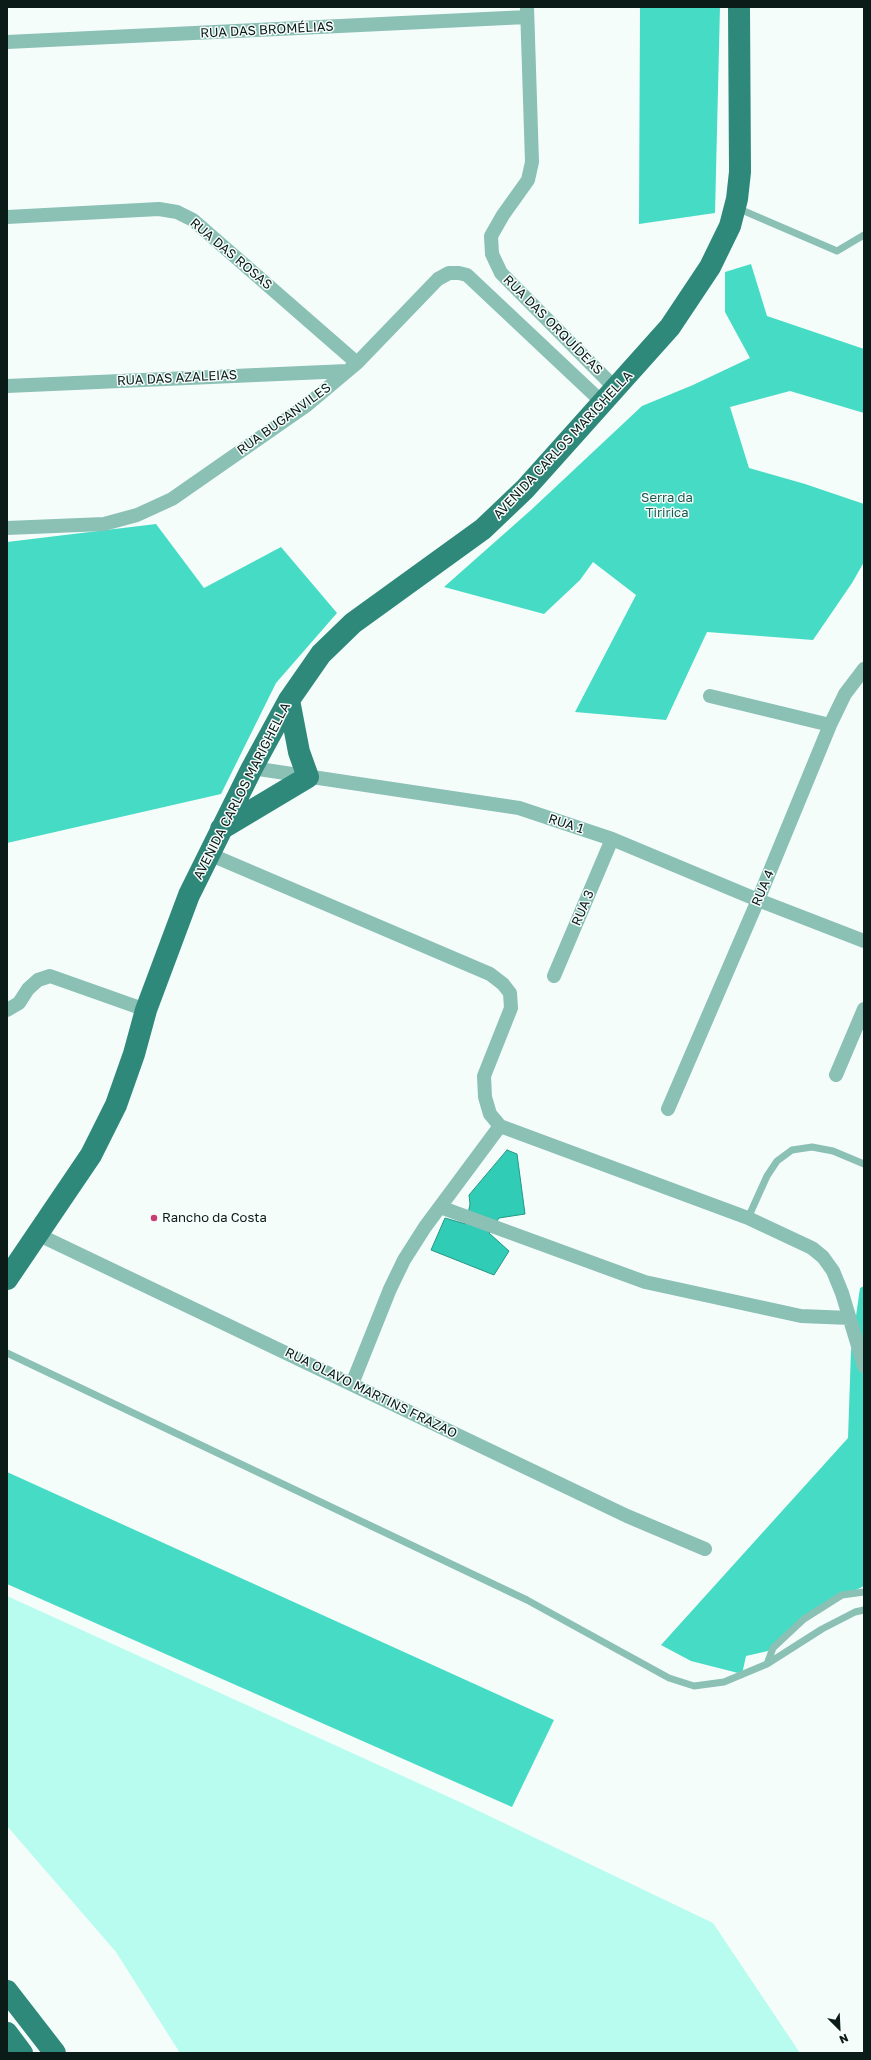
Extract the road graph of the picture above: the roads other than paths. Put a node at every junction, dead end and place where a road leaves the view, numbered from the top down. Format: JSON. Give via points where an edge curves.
{"nodes":[{"id":1,"x":739,"y":7,"type":"edge"},
{"id":2,"x":527,"y":12,"type":"edge"},
{"id":3,"x":7,"y":42,"type":"edge"},
{"id":4,"x":735,"y":207,"type":"junction"},
{"id":5,"x":7,"y":217,"type":"edge"},
{"id":6,"x":864,"y":235,"type":"edge"},
{"id":7,"x":352,"y":367,"type":"junction"},
{"id":8,"x":7,"y":386,"type":"edge"},
{"id":9,"x":609,"y":396,"type":"junction"},
{"id":10,"x":7,"y":528,"type":"edge"},
{"id":11,"x":864,"y":669,"type":"edge"},
{"id":12,"x":710,"y":696,"type":"dead end"},
{"id":13,"x":290,"y":700,"type":"junction"},
{"id":14,"x":830,"y":725,"type":"junction"},
{"id":15,"x":252,"y":768,"type":"junction"},
{"id":16,"x":308,"y":777,"type":"junction"},
{"id":17,"x":221,"y":829,"type":"junction"},
{"id":18,"x":612,"y":839,"type":"junction"},
{"id":19,"x":209,"y":854,"type":"junction"},
{"id":20,"x":758,"y":900,"type":"junction"},
{"id":21,"x":864,"y":941,"type":"edge"},
{"id":22,"x":554,"y":976,"type":"dead end"},
{"id":23,"x":864,"y":1009,"type":"edge"},
{"id":24,"x":7,"y":1010,"type":"edge"},
{"id":25,"x":146,"y":1010,"type":"junction"},
{"id":26,"x":836,"y":1076,"type":"dead end"},
{"id":27,"x":668,"y":1109,"type":"dead end"},
{"id":28,"x":500,"y":1126,"type":"junction"},
{"id":29,"x":864,"y":1164,"type":"edge"},
{"id":30,"x":440,"y":1207,"type":"junction"},
{"id":31,"x":748,"y":1218,"type":"junction"},
{"id":32,"x":39,"y":1235,"type":"junction"},
{"id":33,"x":7,"y":1279,"type":"edge"},
{"id":34,"x":850,"y":1318,"type":"junction"},
{"id":35,"x":7,"y":1353,"type":"edge"},
{"id":36,"x":864,"y":1366,"type":"edge"},
{"id":37,"x":352,"y":1384,"type":"junction"},
{"id":38,"x":705,"y":1549,"type":"dead end"},
{"id":39,"x":864,"y":1592,"type":"edge"},
{"id":40,"x":864,"y":1610,"type":"edge"},
{"id":41,"x":768,"y":1664,"type":"junction"},
{"id":42,"x":7,"y":1992,"type":"edge"},
{"id":43,"x":7,"y":2034,"type":"edge"},
{"id":44,"x":22,"y":2053,"type":"edge"},
{"id":45,"x":55,"y":2053,"type":"edge"}],
"edges":[{"from":1,"to":4,"type":"main road","name":"AVENIDA CARLOS MARIGHELLA","via":[[740,172]]},
{"from":2,"to":3,"type":"street","name":"RUA DAS BROMÉLIAS"},
{"from":2,"to":9,"type":"street","name":"RUA DAS ORQUÍDEAS","via":[[532,162],[528,180],[503,214],[491,236],[492,254],[501,273]]},
{"from":4,"to":6,"type":"lane","via":[[837,251]]},
{"from":4,"to":9,"type":"main road","name":"AVENIDA CARLOS MARIGHELLA","via":[[730,226],[706,273],[670,328]]},
{"from":5,"to":7,"type":"street","name":"RUA DAS ROSAS","via":[[159,209],[177,212],[193,220]]},
{"from":7,"to":8,"type":"street","name":"RUA DAS AZALEIAS"},
{"from":7,"to":9,"type":"street","name":"RUA BUGANVILES","via":[[438,279],[449,273],[459,273],[467,275]]},
{"from":7,"to":10,"type":"street","name":"RUA BUGANVILES","via":[[307,405],[172,499],[137,514],[104,524]]},
{"from":9,"to":13,"type":"main road","name":"AVENIDA CARLOS MARIGHELLA","via":[[525,488],[483,529],[353,623],[321,654]]},
{"from":11,"to":14,"type":"street","name":"RUA 4","via":[[845,694]]},
{"from":12,"to":14,"type":"street"},
{"from":13,"to":15,"type":"main road","name":"AVENIDA CARLOS MARIGHELLA"},
{"from":13,"to":16,"type":"main road","via":[[299,752]]},
{"from":14,"to":20,"type":"street","name":"RUA 4"},
{"from":15,"to":16,"type":"street","name":"RUA 1"},
{"from":15,"to":17,"type":"main road","name":"AVENIDA CARLOS MARIGHELLA"},
{"from":16,"to":17,"type":"main road"},
{"from":16,"to":18,"type":"street","name":"RUA 1","via":[[518,808]]},
{"from":17,"to":19,"type":"main road","name":"AVENIDA CARLOS MARIGHELLA"},
{"from":18,"to":20,"type":"street","name":"RUA 1"},
{"from":18,"to":22,"type":"street","name":"RUA 3"},
{"from":19,"to":25,"type":"main road","name":"AVENIDA CARLOS MARIGHELLA","via":[[188,895]]},
{"from":19,"to":28,"type":"street","via":[[490,974],[503,984],[510,993],[511,1008],[484,1076],[485,1097],[490,1114]]},
{"from":20,"to":21,"type":"street","name":"RUA 1"},
{"from":20,"to":27,"type":"street","name":"RUA 4"},
{"from":23,"to":26,"type":"street"},
{"from":24,"to":25,"type":"street","via":[[19,1003],[38,980],[50,976]]},
{"from":25,"to":32,"type":"main road","name":"AVENIDA CARLOS MARIGHELLA","via":[[116,1104],[91,1155]]},
{"from":28,"to":30,"type":"street"},
{"from":28,"to":31,"type":"street"},
{"from":29,"to":31,"type":"lane","via":[[833,1150],[812,1147],[792,1150],[777,1161],[766,1176]]},
{"from":30,"to":34,"type":"street","via":[[645,1282],[801,1316]]},
{"from":30,"to":37,"type":"street","via":[[401,1266]]},
{"from":31,"to":34,"type":"street","via":[[812,1248],[823,1257],[833,1271]]},
{"from":32,"to":33,"type":"main road","name":"AVENIDA CARLOS MARIGHELLA"},
{"from":32,"to":37,"type":"street","name":"RUA OLAVO MARTINS FRAZAO"},
{"from":34,"to":36,"type":"street"},
{"from":35,"to":41,"type":"lane","via":[[527,1600],[669,1678],[694,1686],[724,1682]]},
{"from":37,"to":38,"type":"street","name":"RUA OLAVO MARTINS FRAZAO","via":[[627,1516]]},
{"from":39,"to":41,"type":"lane","via":[[842,1595],[804,1620],[773,1648]]},
{"from":40,"to":41,"type":"lane","via":[[822,1629]]},
{"from":42,"to":45,"type":"main road"},
{"from":43,"to":44,"type":"main road"}]}
